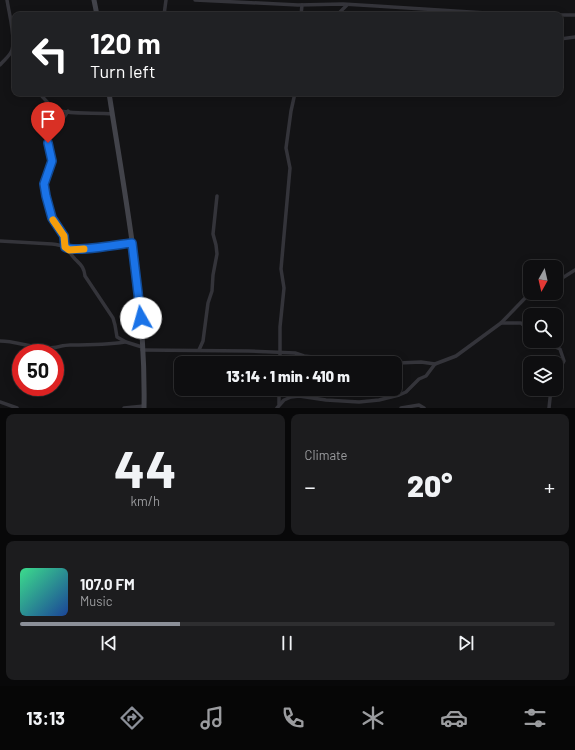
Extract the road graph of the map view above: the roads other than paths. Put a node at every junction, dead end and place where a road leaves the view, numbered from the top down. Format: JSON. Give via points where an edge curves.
{"nodes":[{"id":1,"x":7,"y":0,"type":"edge"},
{"id":2,"x":94,"y":0,"type":"edge"},
{"id":3,"x":166,"y":0,"type":"edge"},
{"id":4,"x":195,"y":0,"type":"edge"},
{"id":5,"x":298,"y":0,"type":"edge"},
{"id":6,"x":347,"y":4,"type":"junction"},
{"id":7,"x":300,"y":5,"type":"junction"},
{"id":8,"x":96,"y":12,"type":"edge"},
{"id":9,"x":164,"y":12,"type":"edge"},
{"id":10,"x":301,"y":12,"type":"edge"},
{"id":11,"x":340,"y":12,"type":"edge"},
{"id":12,"x":457,"y":12,"type":"edge"},
{"id":13,"x":563,"y":14,"type":"edge"},
{"id":14,"x":575,"y":14,"type":"edge"},
{"id":15,"x":12,"y":38,"type":"edge"},
{"id":16,"x":575,"y":38,"type":"edge"},
{"id":17,"x":563,"y":39,"type":"edge"},
{"id":18,"x":12,"y":50,"type":"edge"},
{"id":19,"x":0,"y":65,"type":"edge"},
{"id":20,"x":42,"y":96,"type":"edge"},
{"id":21,"x":109,"y":96,"type":"edge"},
{"id":22,"x":294,"y":96,"type":"edge"},
{"id":23,"x":68,"y":111,"type":"junction"},
{"id":24,"x":112,"y":114,"type":"junction"},
{"id":25,"x":217,"y":196,"type":"dead end"},
{"id":26,"x":0,"y":241,"type":"edge"},
{"id":27,"x":132,"y":243,"type":"junction"},
{"id":28,"x":67,"y":249,"type":"junction"},
{"id":29,"x":575,"y":270,"type":"edge"},
{"id":30,"x":563,"y":278,"type":"edge"},
{"id":31,"x":523,"y":300,"type":"edge"},
{"id":32,"x":501,"y":322,"type":"junction"},
{"id":33,"x":523,"y":326,"type":"edge"},
{"id":34,"x":0,"y":341,"type":"edge"},
{"id":35,"x":126,"y":342,"type":"junction"},
{"id":36,"x":142,"y":349,"type":"junction"},
{"id":37,"x":199,"y":350,"type":"junction"},
{"id":38,"x":280,"y":352,"type":"junction"},
{"id":39,"x":280,"y":356,"type":"edge"},
{"id":40,"x":436,"y":364,"type":"junction"},
{"id":41,"x":279,"y":396,"type":"edge"},
{"id":42,"x":550,"y":396,"type":"edge"},
{"id":43,"x":0,"y":402,"type":"edge"},
{"id":44,"x":278,"y":406,"type":"edge"},
{"id":45,"x":144,"y":407,"type":"edge"},
{"id":46,"x":17,"y":408,"type":"edge"},
{"id":47,"x":124,"y":408,"type":"edge"},
{"id":48,"x":401,"y":408,"type":"edge"},
{"id":49,"x":424,"y":408,"type":"edge"},
{"id":50,"x":549,"y":408,"type":"edge"}],
"edges":[{"from":1,"to":15,"type":"street"},
{"from":2,"to":8,"type":"main road"},
{"from":3,"to":9,"type":"street"},
{"from":4,"to":7,"type":"street"},
{"from":5,"to":7,"type":"street"},
{"from":6,"to":7,"type":"street"},
{"from":6,"to":11,"type":"street"},
{"from":6,"to":12,"type":"street"},
{"from":7,"to":10,"type":"street"},
{"from":13,"to":14,"type":"street"},
{"from":16,"to":17,"type":"street"},
{"from":18,"to":19,"type":"street"},
{"from":20,"to":23,"type":"street","via":[[56,109]]},
{"from":21,"to":24,"type":"main road"},
{"from":22,"to":38,"type":"street","via":[[286,148],[290,168],[281,270],[284,288]]},
{"from":23,"to":24,"type":"street"},
{"from":23,"to":28,"type":"street","via":[[57,128],[52,131],[48,143],[52,161],[44,184],[52,218],[64,236]]},
{"from":24,"to":27,"type":"main road"},
{"from":25,"to":37,"type":"street","via":[[213,234],[217,254],[203,341]]},
{"from":26,"to":28,"type":"street","via":[[52,244]]},
{"from":27,"to":28,"type":"street"},
{"from":27,"to":36,"type":"main road"},
{"from":28,"to":35,"type":"street","via":[[81,264],[85,276],[113,318],[117,337]]},
{"from":29,"to":30,"type":"street"},
{"from":31,"to":32,"type":"street"},
{"from":32,"to":33,"type":"street"},
{"from":32,"to":40,"type":"street","via":[[456,356]]},
{"from":34,"to":35,"type":"street","via":[[50,348]]},
{"from":35,"to":36,"type":"street"},
{"from":36,"to":37,"type":"street"},
{"from":36,"to":45,"type":"main road"},
{"from":37,"to":38,"type":"street"},
{"from":38,"to":39,"type":"street"},
{"from":38,"to":40,"type":"street","via":[[341,360]]},
{"from":40,"to":44,"type":"street","via":[[426,376],[399,395],[359,402],[299,396],[284,400]]},
{"from":41,"to":44,"type":"street"},
{"from":42,"to":50,"type":"street"},
{"from":43,"to":46,"type":"street"},
{"from":45,"to":47,"type":"street"},
{"from":48,"to":49,"type":"street"}]}
